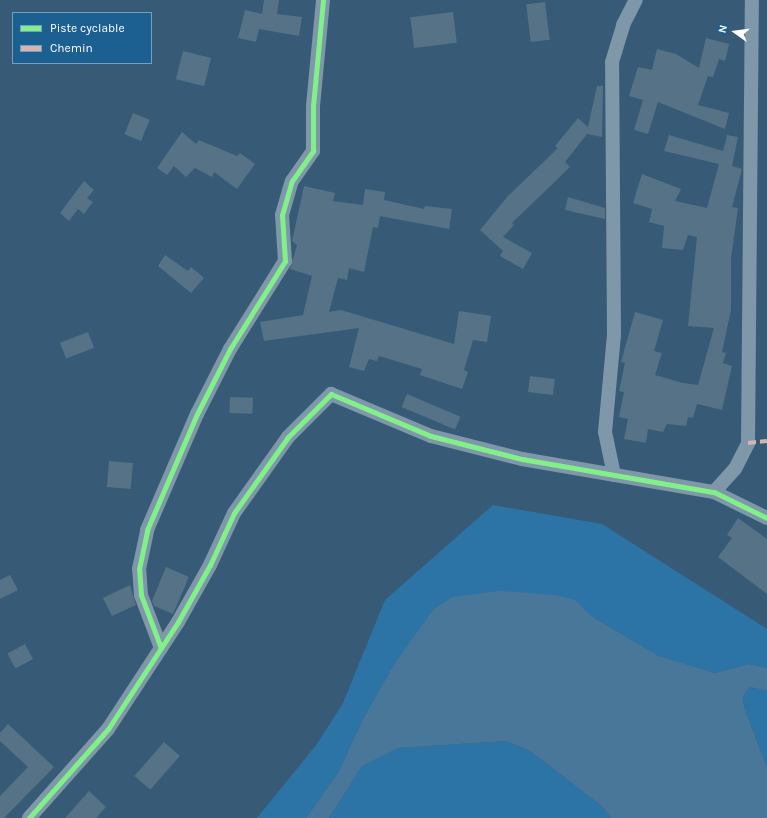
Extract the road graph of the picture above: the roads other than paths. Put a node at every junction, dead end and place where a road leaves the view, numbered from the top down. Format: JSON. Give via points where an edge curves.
{"nodes":[{"id":1,"x":323,"y":0,"type":"edge"},
{"id":2,"x":636,"y":0,"type":"edge"},
{"id":3,"x":752,"y":0,"type":"edge"},
{"id":4,"x":614,"y":475,"type":"junction"},
{"id":5,"x":714,"y":492,"type":"junction"},
{"id":6,"x":767,"y":518,"type":"edge"},
{"id":7,"x":161,"y":648,"type":"junction"},
{"id":8,"x":29,"y":818,"type":"edge"}],
"edges":[{"from":1,"to":7,"type":"street","via":[[313,106],[313,150],[292,181],[282,215],[285,261],[230,349],[200,407],[147,530],[139,569],[141,595]]},
{"from":2,"to":4,"type":"street","via":[[623,25],[612,62],[614,335],[605,432]]},
{"from":3,"to":5,"type":"street","via":[[748,443],[735,469]]},
{"from":4,"to":5,"type":"street"},
{"from":4,"to":7,"type":"street","via":[[522,459],[431,436],[331,394],[288,437],[234,513],[210,565]]},
{"from":5,"to":6,"type":"street"},
{"from":7,"to":8,"type":"street","via":[[108,729]]}]}
